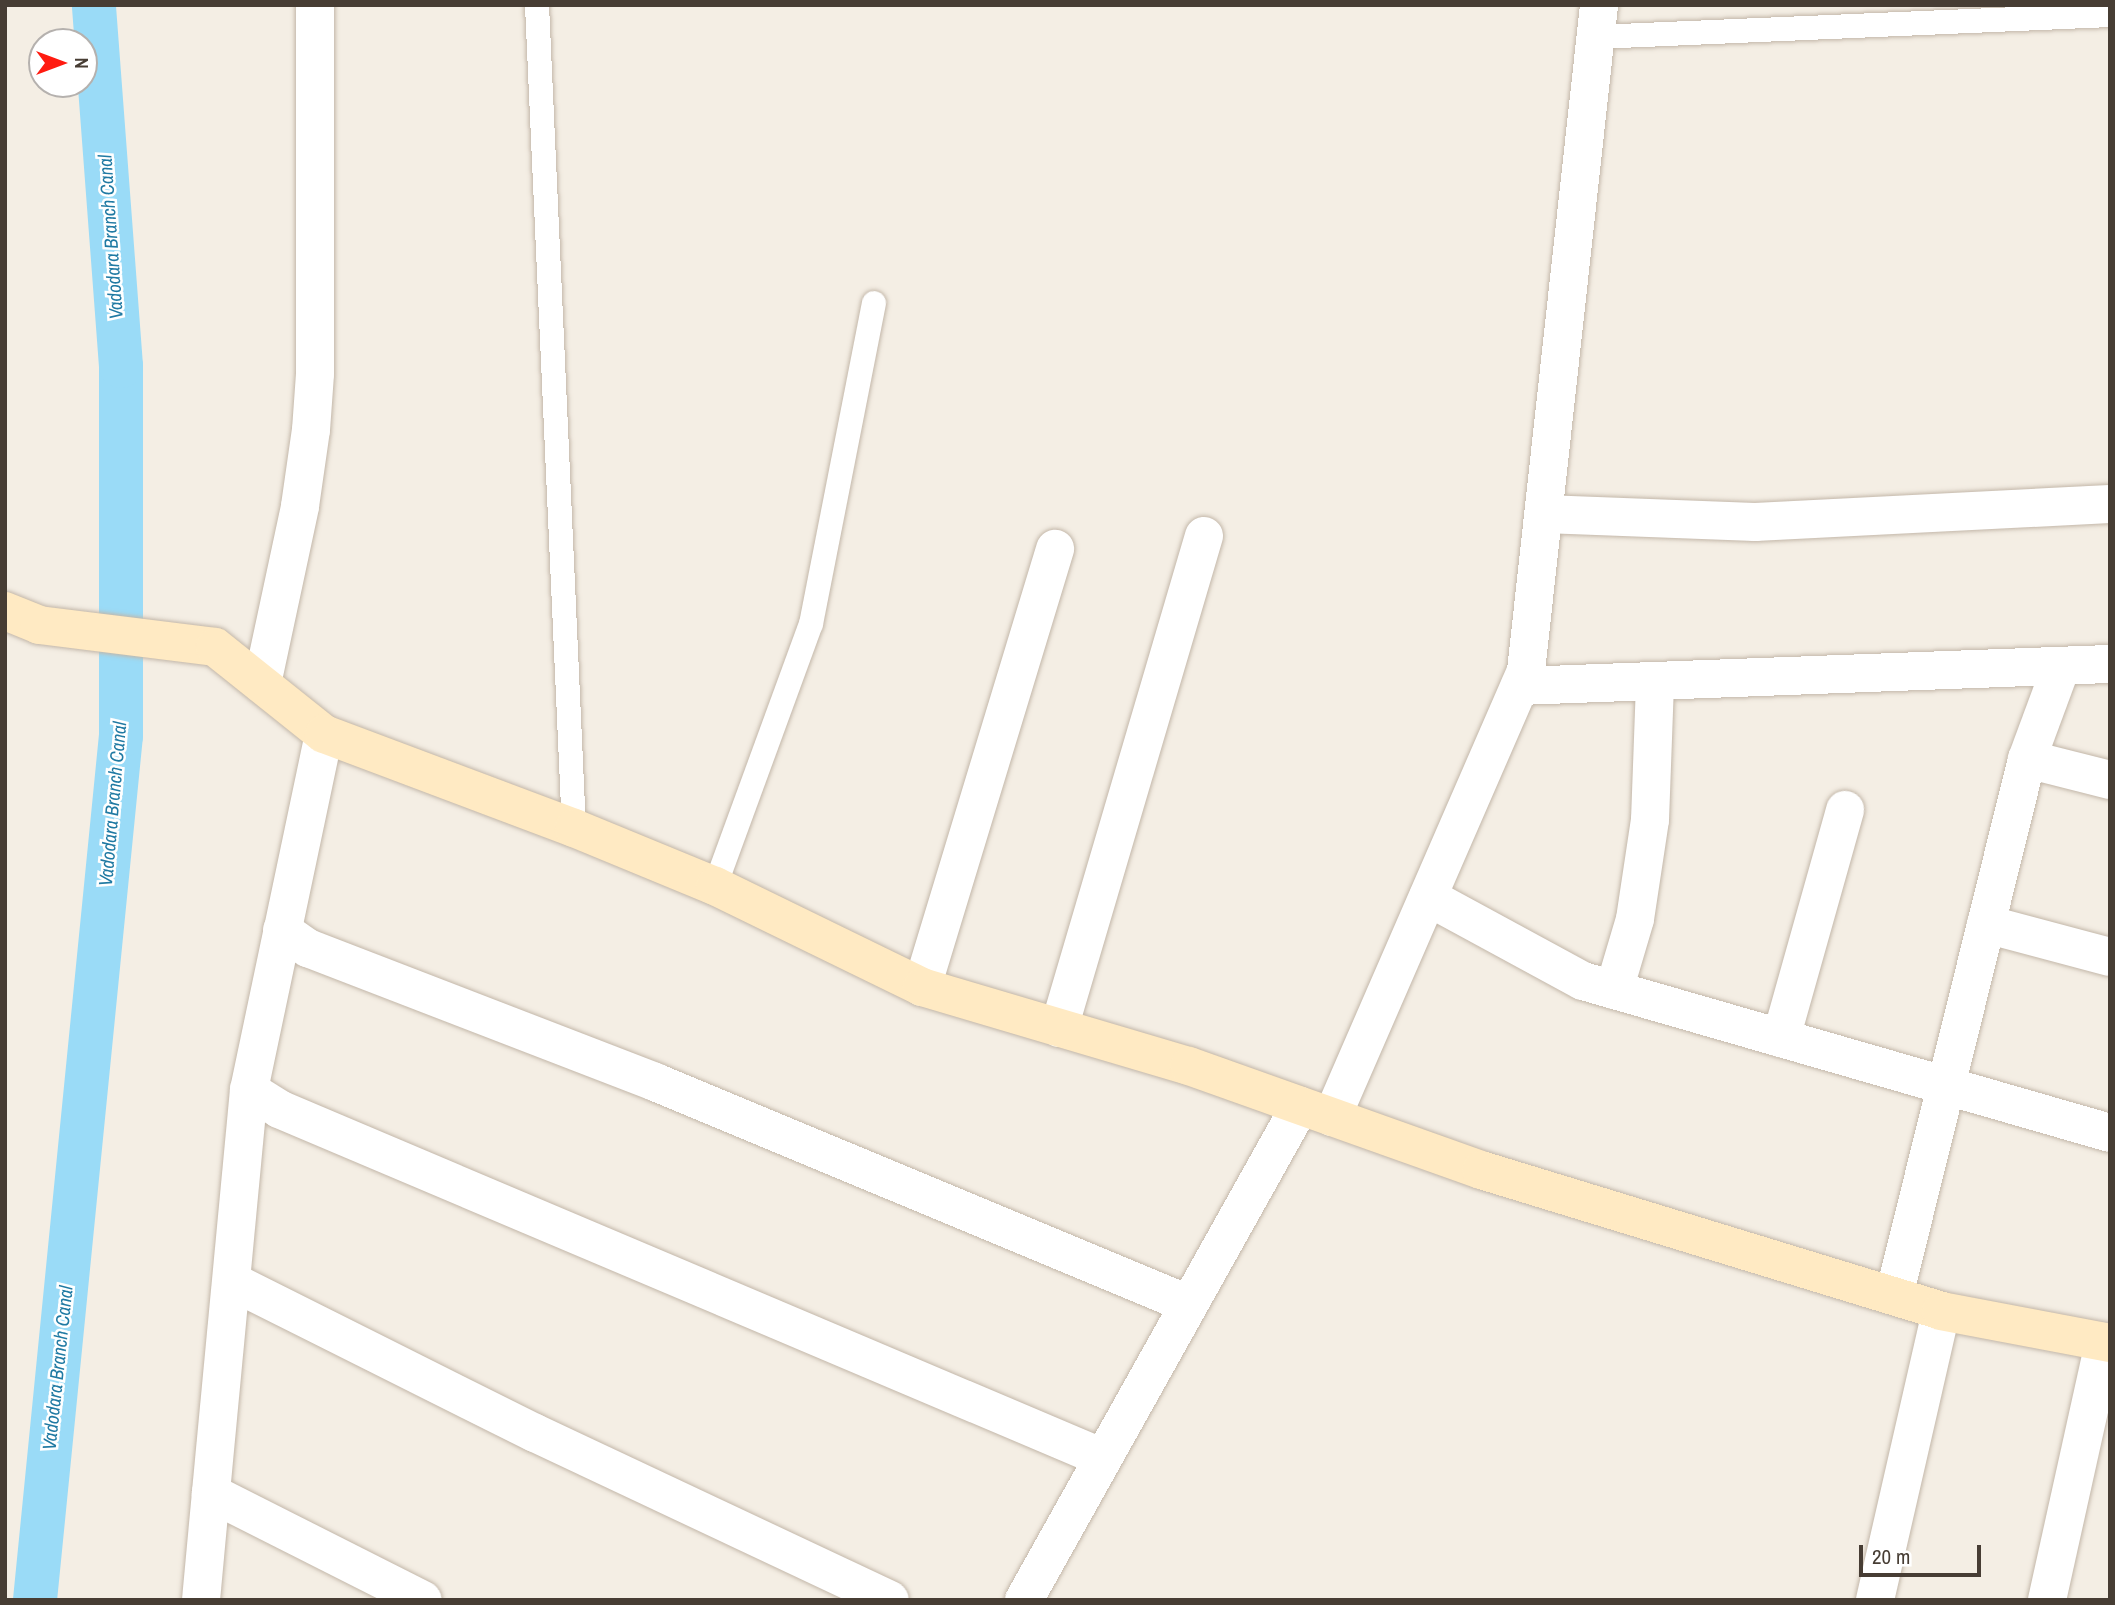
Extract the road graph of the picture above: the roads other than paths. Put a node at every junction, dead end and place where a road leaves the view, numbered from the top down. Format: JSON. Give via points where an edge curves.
{"nodes":[{"id":1,"x":315,"y":5,"type":"edge"},
{"id":2,"x":537,"y":5,"type":"edge"},
{"id":3,"x":1913,"y":14,"type":"edge"},
{"id":4,"x":2110,"y":15,"type":"edge"},
{"id":5,"x":1598,"y":21,"type":"edge"},
{"id":6,"x":874,"y":303,"type":"dead end"},
{"id":7,"x":2110,"y":504,"type":"edge"},
{"id":8,"x":1544,"y":514,"type":"junction"},
{"id":9,"x":1204,"y":536,"type":"dead end"},
{"id":10,"x":1055,"y":549,"type":"dead end"},
{"id":11,"x":22,"y":618,"type":"edge"},
{"id":12,"x":2110,"y":664,"type":"edge"},
{"id":13,"x":2061,"y":667,"type":"junction"},
{"id":14,"x":1655,"y":681,"type":"junction"},
{"id":15,"x":262,"y":684,"type":"junction"},
{"id":16,"x":1520,"y":686,"type":"junction"},
{"id":17,"x":324,"y":734,"type":"junction"},
{"id":18,"x":2026,"y":759,"type":"junction"},
{"id":19,"x":2110,"y":780,"type":"edge"},
{"id":20,"x":1845,"y":810,"type":"dead end"},
{"id":21,"x":574,"y":828,"type":"junction"},
{"id":22,"x":715,"y":886,"type":"junction"},
{"id":23,"x":1428,"y":897,"type":"junction"},
{"id":24,"x":1986,"y":924,"type":"junction"},
{"id":25,"x":282,"y":930,"type":"junction"},
{"id":26,"x":2110,"y":957,"type":"edge"},
{"id":27,"x":922,"y":987,"type":"junction"},
{"id":28,"x":1614,"y":990,"type":"junction"},
{"id":29,"x":1059,"y":1028,"type":"junction"},
{"id":30,"x":1781,"y":1038,"type":"junction"},
{"id":31,"x":1945,"y":1087,"type":"junction"},
{"id":32,"x":249,"y":1090,"type":"junction"},
{"id":33,"x":1316,"y":1111,"type":"junction"},
{"id":34,"x":2110,"y":1133,"type":"edge"},
{"id":35,"x":233,"y":1282,"type":"junction"},
{"id":36,"x":1894,"y":1296,"type":"junction"},
{"id":37,"x":1188,"y":1304,"type":"junction"},
{"id":38,"x":1941,"y":1311,"type":"junction"},
{"id":39,"x":2107,"y":1343,"type":"edge"},
{"id":40,"x":1101,"y":1457,"type":"junction"},
{"id":41,"x":211,"y":1493,"type":"junction"},
{"id":42,"x":201,"y":1600,"type":"edge"},
{"id":43,"x":423,"y":1600,"type":"edge"},
{"id":44,"x":890,"y":1600,"type":"edge"},
{"id":45,"x":1024,"y":1600,"type":"edge"},
{"id":46,"x":1875,"y":1600,"type":"edge"},
{"id":47,"x":2047,"y":1600,"type":"edge"}],
"edges":[{"from":1,"to":15,"type":"street","via":[[316,361],[311,430],[300,506]]},
{"from":2,"to":21,"type":"lane"},
{"from":3,"to":4,"type":"lane"},
{"from":3,"to":5,"type":"lane"},
{"from":5,"to":8,"type":"street"},
{"from":6,"to":22,"type":"lane","via":[[811,624]]},
{"from":7,"to":8,"type":"street","via":[[1755,522]]},
{"from":8,"to":16,"type":"street","via":[[1526,671]]},
{"from":9,"to":29,"type":"street"},
{"from":10,"to":27,"type":"street"},
{"from":11,"to":15,"type":"street","via":[[215,647]]},
{"from":12,"to":13,"type":"street"},
{"from":13,"to":14,"type":"street"},
{"from":13,"to":18,"type":"street"},
{"from":14,"to":16,"type":"street"},
{"from":14,"to":28,"type":"street","via":[[1650,820],[1635,919]]},
{"from":15,"to":17,"type":"street"},
{"from":16,"to":23,"type":"street"},
{"from":17,"to":21,"type":"street"},
{"from":17,"to":25,"type":"street"},
{"from":18,"to":19,"type":"street"},
{"from":18,"to":24,"type":"street"},
{"from":20,"to":30,"type":"street"},
{"from":21,"to":22,"type":"street"},
{"from":22,"to":27,"type":"street"},
{"from":23,"to":28,"type":"street","via":[[1583,981]]},
{"from":23,"to":33,"type":"street"},
{"from":24,"to":26,"type":"street"},
{"from":24,"to":31,"type":"street"},
{"from":25,"to":32,"type":"street"},
{"from":25,"to":37,"type":"street","via":[[308,948],[655,1082]]},
{"from":27,"to":29,"type":"street"},
{"from":28,"to":30,"type":"street"},
{"from":29,"to":33,"type":"street","via":[[1189,1066]]},
{"from":30,"to":31,"type":"street"},
{"from":31,"to":34,"type":"street"},
{"from":31,"to":36,"type":"street"},
{"from":32,"to":35,"type":"street"},
{"from":32,"to":40,"type":"street","via":[[279,1109]]},
{"from":33,"to":36,"type":"street","via":[[1481,1170]]},
{"from":33,"to":37,"type":"street"},
{"from":35,"to":41,"type":"street"},
{"from":35,"to":44,"type":"street","via":[[535,1433]]},
{"from":36,"to":38,"type":"street"},
{"from":37,"to":40,"type":"street"},
{"from":38,"to":39,"type":"street"},
{"from":38,"to":46,"type":"street"},
{"from":39,"to":47,"type":"street"},
{"from":40,"to":45,"type":"street"},
{"from":41,"to":42,"type":"street"},
{"from":41,"to":43,"type":"street"}]}
